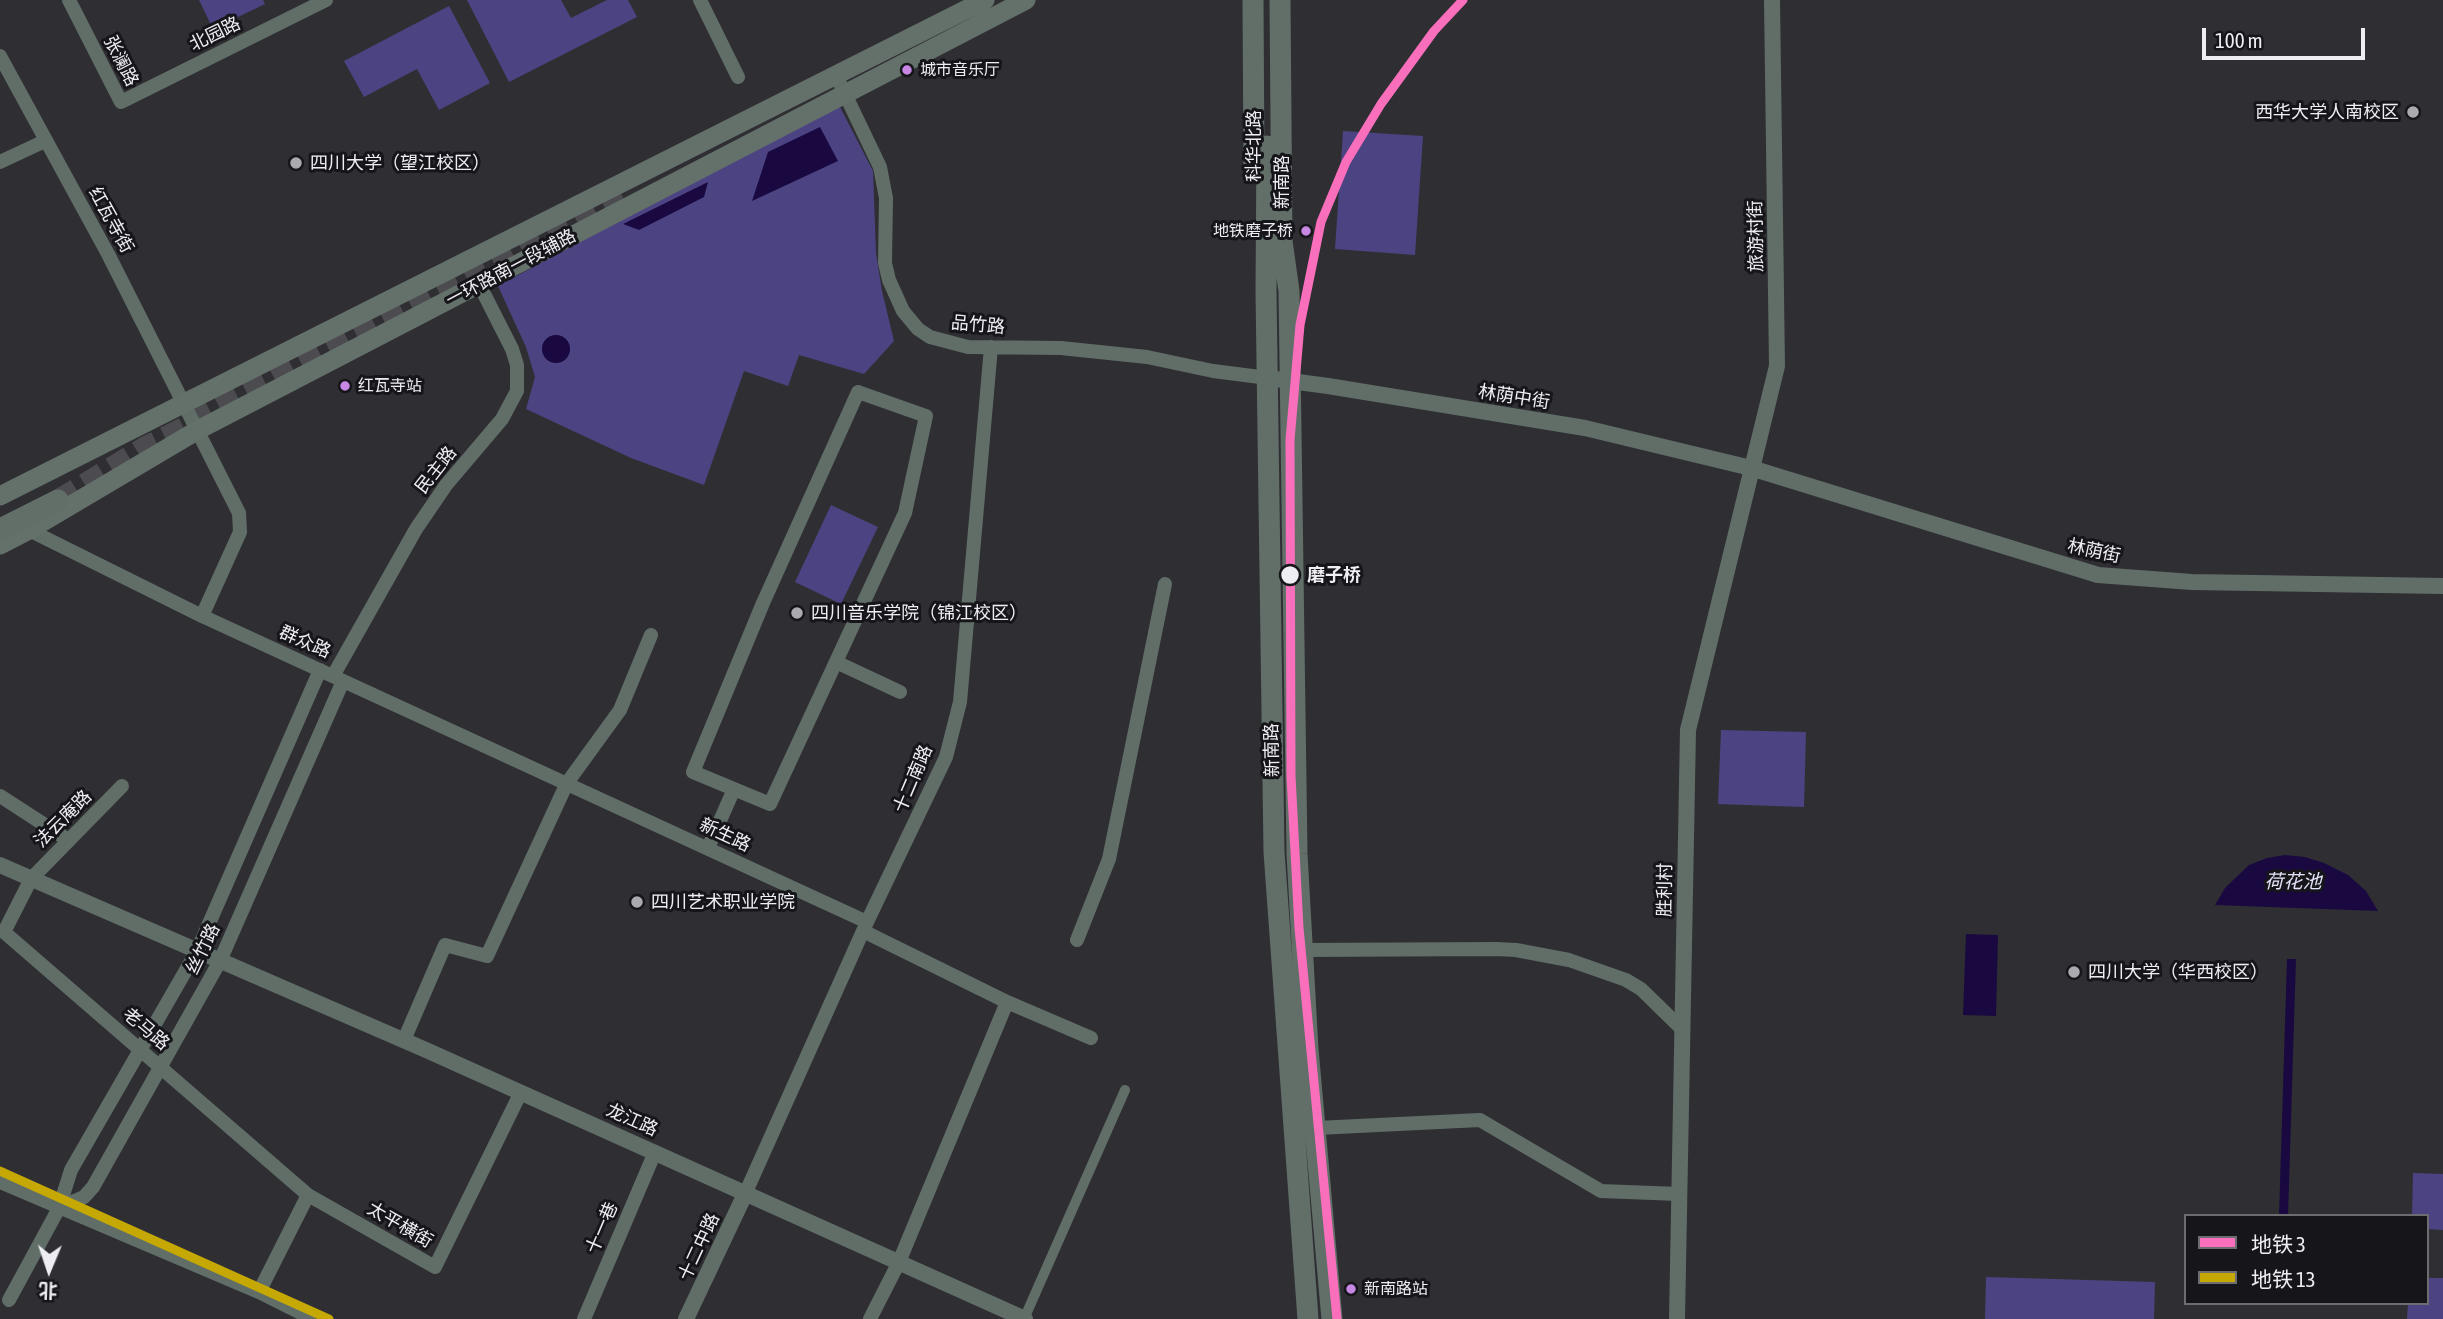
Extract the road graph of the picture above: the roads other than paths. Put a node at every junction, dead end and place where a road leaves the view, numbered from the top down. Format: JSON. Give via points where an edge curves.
{"nodes":[{"id":1,"x":69,"y":0,"type":"edge"},
{"id":2,"x":326,"y":0,"type":"edge"},
{"id":3,"x":700,"y":0,"type":"edge"},
{"id":4,"x":985,"y":0,"type":"edge"},
{"id":5,"x":1026,"y":0,"type":"edge"},
{"id":6,"x":1259,"y":0,"type":"edge"},
{"id":7,"x":1267,"y":0,"type":"edge"},
{"id":8,"x":1280,"y":0,"type":"edge"},
{"id":9,"x":1772,"y":0,"type":"edge"},
{"id":10,"x":1290,"y":7,"type":"edge"},
{"id":11,"x":1253,"y":11,"type":"edge"},
{"id":12,"x":1274,"y":52,"type":"junction"},
{"id":13,"x":0,"y":56,"type":"edge"},
{"id":14,"x":836,"y":75,"type":"junction"},
{"id":15,"x":738,"y":77,"type":"dead end"},
{"id":16,"x":845,"y":93,"type":"junction"},
{"id":17,"x":121,"y":102,"type":"joint"},
{"id":18,"x":45,"y":141,"type":"junction"},
{"id":19,"x":0,"y":162,"type":"edge"},
{"id":20,"x":479,"y":284,"type":"junction"},
{"id":21,"x":1266,"y":291,"type":"junction"},
{"id":22,"x":1289,"y":291,"type":"junction"},
{"id":23,"x":991,"y":347,"type":"junction"},
{"id":24,"x":1268,"y":378,"type":"junction"},
{"id":25,"x":1290,"y":381,"type":"junction"},
{"id":26,"x":185,"y":403,"type":"junction"},
{"id":27,"x":198,"y":430,"type":"junction"},
{"id":28,"x":1751,"y":468,"type":"junction"},
{"id":29,"x":0,"y":496,"type":"edge"},
{"id":30,"x":0,"y":513,"type":"edge"},
{"id":31,"x":0,"y":529,"type":"edge"},
{"id":32,"x":29,"y":530,"type":"junction"},
{"id":33,"x":0,"y":545,"type":"edge"},
{"id":34,"x":1165,"y":584,"type":"dead end"},
{"id":35,"x":2443,"y":586,"type":"edge"},
{"id":36,"x":202,"y":616,"type":"junction"},
{"id":37,"x":651,"y":635,"type":"dead end"},
{"id":38,"x":836,"y":662,"type":"junction"},
{"id":39,"x":332,"y":675,"type":"junction"},
{"id":40,"x":900,"y":692,"type":"dead end"},
{"id":41,"x":567,"y":783,"type":"junction"},
{"id":42,"x":122,"y":786,"type":"dead end"},
{"id":43,"x":734,"y":789,"type":"junction"},
{"id":44,"x":0,"y":796,"type":"edge"},
{"id":45,"x":68,"y":840,"type":"junction"},
{"id":46,"x":708,"y":848,"type":"junction"},
{"id":47,"x":0,"y":865,"type":"edge"},
{"id":48,"x":31,"y":879,"type":"junction"},
{"id":49,"x":865,"y":927,"type":"junction"},
{"id":50,"x":1077,"y":940,"type":"dead end"},
{"id":51,"x":1303,"y":950,"type":"junction"},
{"id":52,"x":197,"y":951,"type":"junction"},
{"id":53,"x":220,"y":961,"type":"junction"},
{"id":54,"x":1007,"y":1002,"type":"junction"},
{"id":55,"x":1682,"y":1028,"type":"junction"},
{"id":56,"x":1091,"y":1038,"type":"dead end"},
{"id":57,"x":404,"y":1040,"type":"junction"},
{"id":58,"x":140,"y":1049,"type":"junction"},
{"id":59,"x":161,"y":1067,"type":"junction"},
{"id":60,"x":1125,"y":1090,"type":"dead end"},
{"id":61,"x":521,"y":1092,"type":"junction"},
{"id":62,"x":1317,"y":1128,"type":"junction"},
{"id":63,"x":655,"y":1152,"type":"junction"},
{"id":64,"x":0,"y":1182,"type":"edge"},
{"id":65,"x":746,"y":1192,"type":"junction"},
{"id":66,"x":1679,"y":1194,"type":"junction"},
{"id":67,"x":308,"y":1195,"type":"junction"},
{"id":68,"x":59,"y":1208,"type":"junction"},
{"id":69,"x":899,"y":1262,"type":"junction"},
{"id":70,"x":258,"y":1292,"type":"junction"},
{"id":71,"x":9,"y":1300,"type":"dead end"},
{"id":72,"x":313,"y":1319,"type":"edge"},
{"id":73,"x":584,"y":1319,"type":"edge"},
{"id":74,"x":686,"y":1319,"type":"edge"},
{"id":75,"x":870,"y":1319,"type":"edge"},
{"id":76,"x":1025,"y":1319,"type":"edge"},
{"id":77,"x":1308,"y":1319,"type":"edge"},
{"id":78,"x":1332,"y":1319,"type":"edge"},
{"id":79,"x":1677,"y":1319,"type":"edge"}],
"edges":[{"from":1,"to":17,"type":"street","name":"张澜路"},
{"from":2,"to":17,"type":"street","name":"北园路"},
{"from":3,"to":15,"type":"street"},
{"from":4,"to":14,"type":"main road","name":"一环路南一段辅路"},
{"from":5,"to":16,"type":"main road","name":"一环路南一段辅路"},
{"from":6,"to":11,"type":"main road","name":"科华北路"},
{"from":7,"to":12,"type":"main road"},
{"from":8,"to":12,"type":"main road"},
{"from":9,"to":28,"type":"street","name":"旅游村街","via":[[1777,366]]},
{"from":10,"to":22,"type":"main road","via":[[1293,241]]},
{"from":11,"to":21,"type":"main road","name":"科华北路","via":[[1254,220]]},
{"from":12,"to":21,"type":"main road","name":"新南路"},
{"from":12,"to":22,"type":"main road","name":"新南路","via":[[1282,241]]},
{"from":13,"to":18,"type":"street","name":"红瓦寺街"},
{"from":14,"to":16,"type":"street","name":"品竹路"},
{"from":14,"to":26,"type":"main road","name":"一环路南一段辅路"},
{"from":16,"to":20,"type":"main road","name":"一环路南一段辅路"},
{"from":16,"to":23,"type":"street","name":"品竹路","via":[[880,167],[886,198],[885,263],[903,311],[930,337]]},
{"from":18,"to":19,"type":"street"},
{"from":18,"to":26,"type":"street","name":"红瓦寺街"},
{"from":20,"to":27,"type":"main road","name":"一环路南一段辅路"},
{"from":20,"to":39,"type":"street","name":"民主路","via":[[512,349],[517,391],[502,419],[415,529]]},
{"from":21,"to":24,"type":"main road","name":"新南路"},
{"from":22,"to":25,"type":"main road","name":"新南路"},
{"from":23,"to":24,"type":"street","name":"品竹路","via":[[1135,356]]},
{"from":23,"to":49,"type":"street","name":"十二南路","via":[[960,702],[946,757]]},
{"from":24,"to":25,"type":"street","name":"林荫中街"},
{"from":24,"to":77,"type":"main road","name":"新南路","via":[[1274,852]]},
{"from":25,"to":28,"type":"street","name":"林荫中街","via":[[1585,428]]},
{"from":25,"to":51,"type":"main road","name":"新南路","via":[[1297,854]]},
{"from":26,"to":27,"type":"street","name":"红瓦寺街"},
{"from":26,"to":29,"type":"main road","name":"一环路南一段辅路"},
{"from":27,"to":32,"type":"main road","name":"一环路南一段辅路"},
{"from":27,"to":36,"type":"street","name":"红瓦寺街","via":[[239,513],[240,532]]},
{"from":28,"to":35,"type":"street","name":"林荫街","via":[[2098,575],[2192,582]]},
{"from":28,"to":55,"type":"street","name":"胜利村","via":[[1688,730]]},
{"from":30,"to":31,"type":"main road","via":[[55,493]]},
{"from":32,"to":33,"type":"main road","name":"一环路南一段辅路"},
{"from":32,"to":36,"type":"street","name":"群众路"},
{"from":34,"to":50,"type":"street","via":[[1109,859]]},
{"from":36,"to":39,"type":"street","name":"群众路"},
{"from":37,"to":41,"type":"street","via":[[620,710]]},
{"from":38,"to":40,"type":"street"},
{"from":38,"to":43,"type":"street","via":[[770,804]]},
{"from":38,"to":43,"type":"street","via":[[905,513],[926,416],[858,392],[693,772]]},
{"from":39,"to":41,"type":"street","name":"群众路"},
{"from":39,"to":52,"type":"street","name":"丝竹路"},
{"from":39,"to":53,"type":"street","name":"丝竹路"},
{"from":41,"to":46,"type":"street","name":"新生路"},
{"from":41,"to":57,"type":"street","via":[[487,956],[445,945]]},
{"from":42,"to":45,"type":"street","name":"法云庵路"},
{"from":43,"to":46,"type":"street"},
{"from":44,"to":45,"type":"street"},
{"from":45,"to":48,"type":"street","name":"法云庵路"},
{"from":46,"to":49,"type":"street","name":"新生路"},
{"from":47,"to":48,"type":"street"},
{"from":48,"to":52,"type":"street"},
{"from":48,"to":58,"type":"street","name":"老马路","via":[[4,932]]},
{"from":49,"to":54,"type":"street","name":"新生路"},
{"from":49,"to":65,"type":"street","name":"十二南路"},
{"from":51,"to":55,"type":"street","via":[[1496,949],[1569,960],[1626,979]]},
{"from":51,"to":62,"type":"main road","name":"新南路"},
{"from":52,"to":53,"type":"street"},
{"from":52,"to":58,"type":"street","name":"丝竹路"},
{"from":53,"to":57,"type":"street","name":"龙江路"},
{"from":53,"to":59,"type":"street","name":"丝竹路"},
{"from":54,"to":56,"type":"street","name":"新生路"},
{"from":54,"to":69,"type":"street"},
{"from":55,"to":66,"type":"street","name":"胜利村"},
{"from":57,"to":61,"type":"street","name":"龙江路"},
{"from":58,"to":59,"type":"street","name":"老马路"},
{"from":58,"to":68,"type":"street","name":"丝竹路","via":[[71,1170]]},
{"from":59,"to":67,"type":"street","name":"老马路"},
{"from":59,"to":68,"type":"street","name":"丝竹路","via":[[93,1187],[84,1197]]},
{"from":60,"to":76,"type":"street"},
{"from":61,"to":63,"type":"street","name":"龙江路"},
{"from":61,"to":67,"type":"street","name":"太平横街","via":[[435,1267]]},
{"from":62,"to":66,"type":"street","via":[[1480,1120],[1601,1191]]},
{"from":62,"to":78,"type":"main road","name":"新南路"},
{"from":63,"to":65,"type":"street","name":"龙江路"},
{"from":63,"to":73,"type":"street","name":"十一巷"},
{"from":64,"to":68,"type":"street"},
{"from":65,"to":69,"type":"street","name":"龙江路"},
{"from":65,"to":74,"type":"street","name":"十二中路"},
{"from":66,"to":79,"type":"street","name":"胜利村"},
{"from":67,"to":70,"type":"street"},
{"from":68,"to":70,"type":"street"},
{"from":68,"to":71,"type":"street","name":"丝竹路"},
{"from":69,"to":75,"type":"street"},
{"from":69,"to":76,"type":"street","name":"龙江路"},
{"from":70,"to":72,"type":"street"}]}
